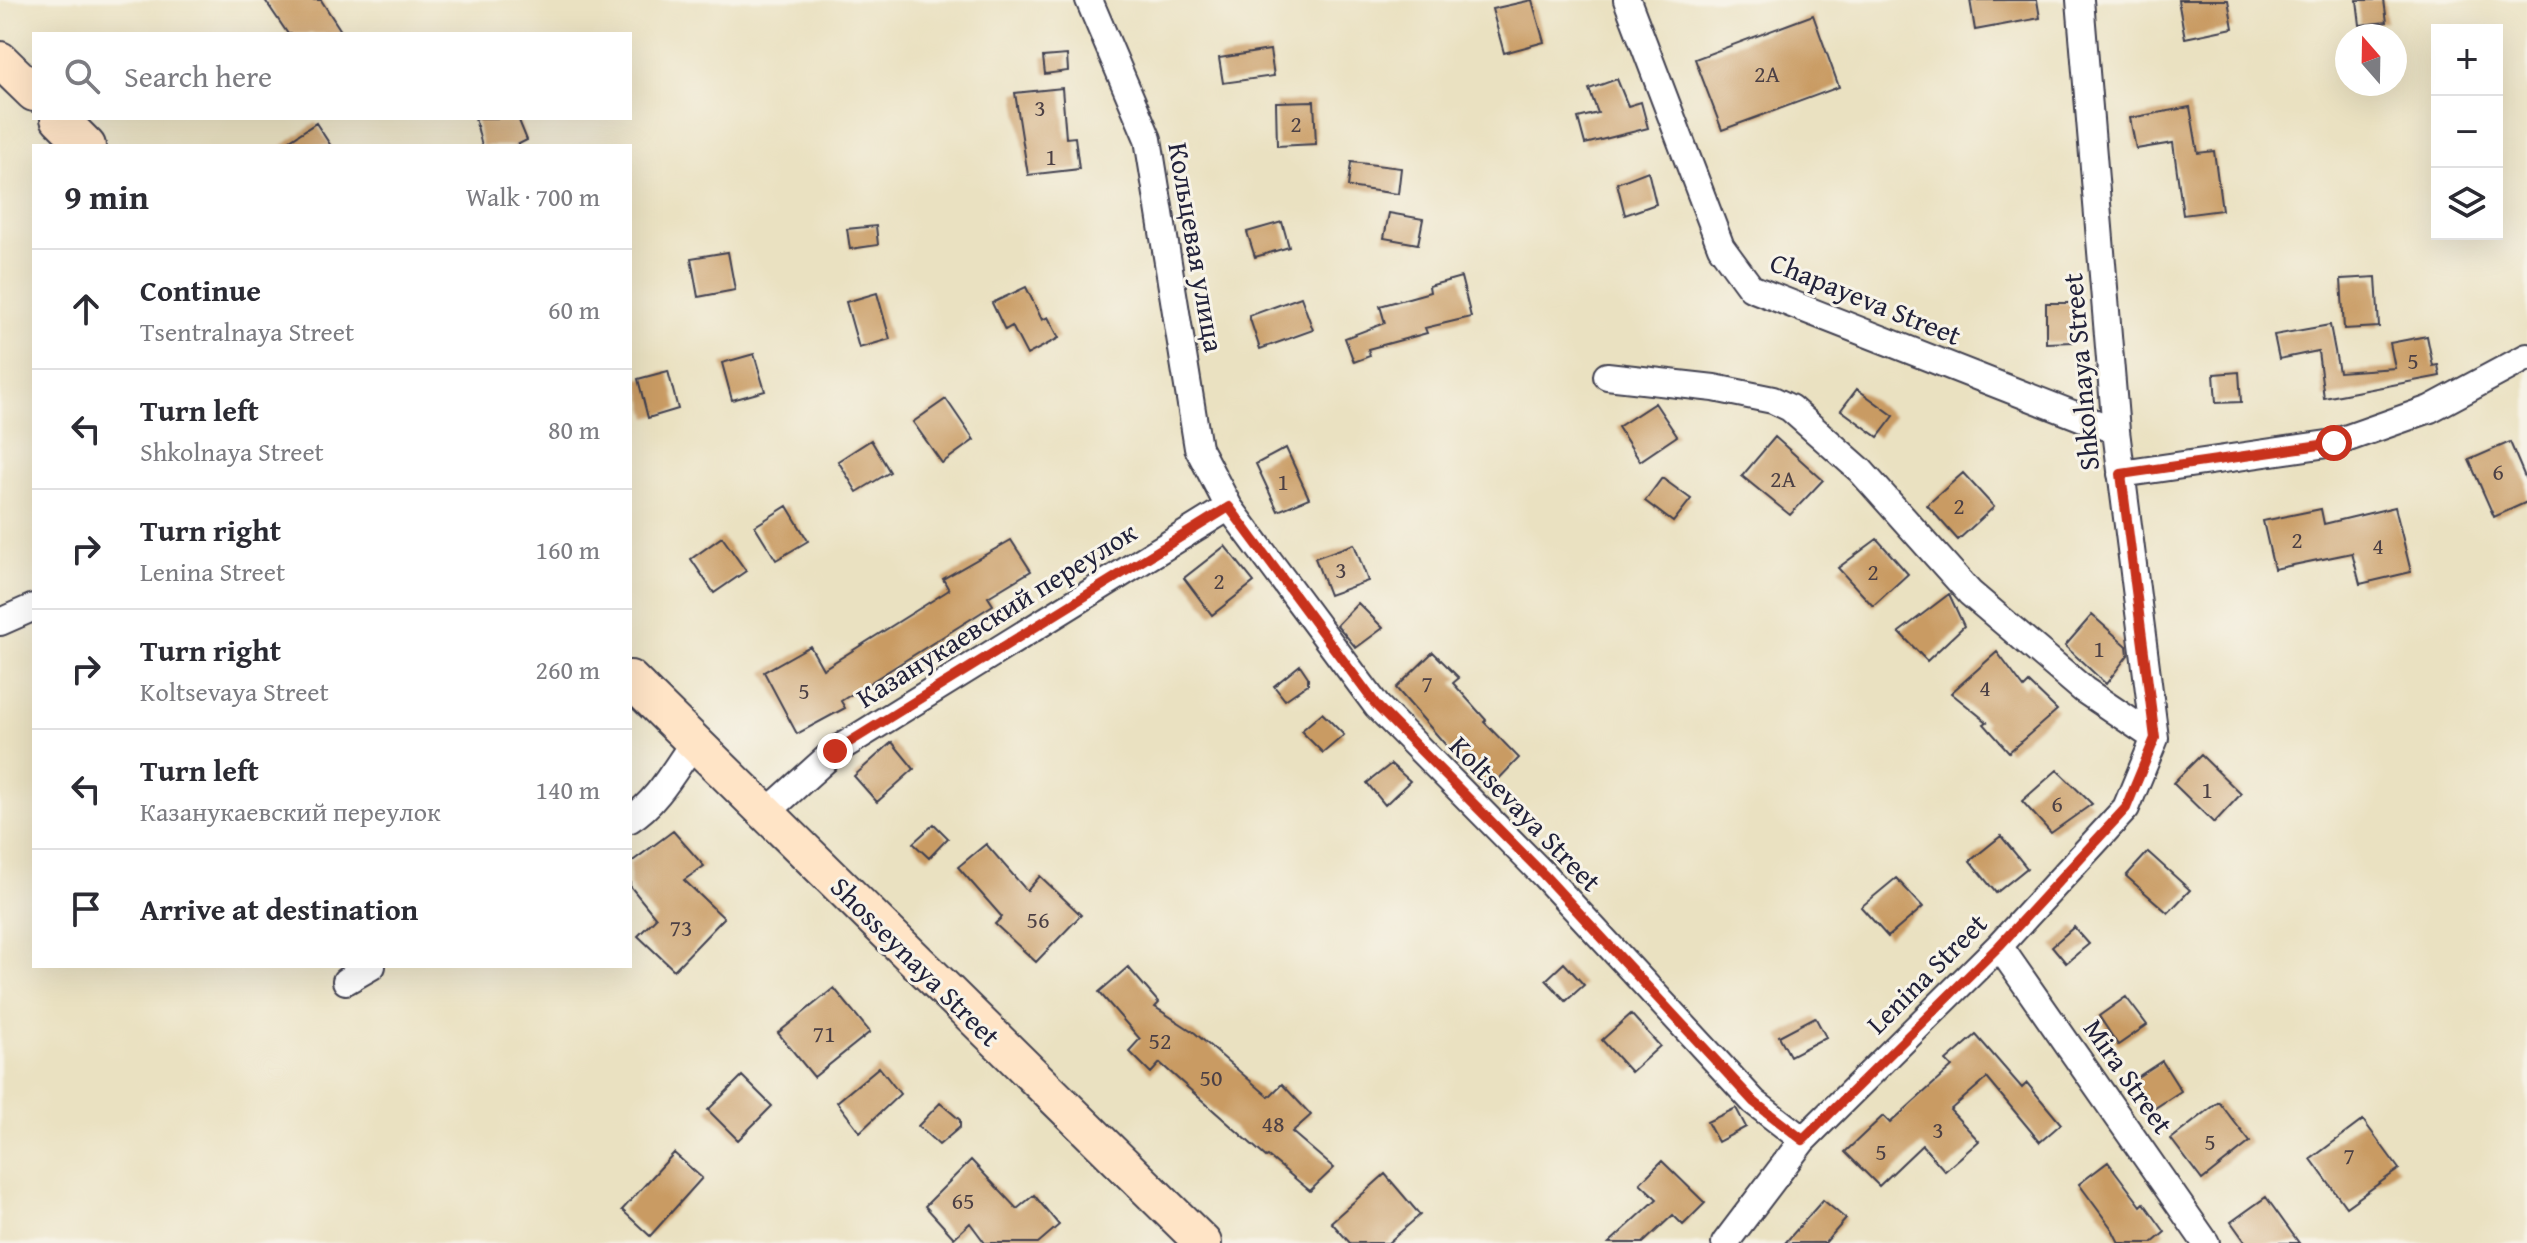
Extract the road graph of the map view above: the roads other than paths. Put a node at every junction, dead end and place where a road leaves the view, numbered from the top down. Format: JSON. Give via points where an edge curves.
{"nodes":[{"id":1,"x":1089,"y":0,"type":"edge"},
{"id":2,"x":1627,"y":0,"type":"edge"},
{"id":3,"x":2080,"y":0,"type":"edge"},
{"id":4,"x":0,"y":60,"type":"edge"},
{"id":5,"x":32,"y":91,"type":"edge"},
{"id":6,"x":61,"y":120,"type":"edge"},
{"id":7,"x":85,"y":144,"type":"edge"},
{"id":8,"x":2527,"y":357,"type":"edge"},
{"id":9,"x":1607,"y":376,"type":"dead end"},
{"id":10,"x":2116,"y":431,"type":"junction"},
{"id":11,"x":2121,"y":474,"type":"junction"},
{"id":12,"x":1229,"y":507,"type":"junction"},
{"id":13,"x":32,"y":608,"type":"edge"},
{"id":14,"x":0,"y":622,"type":"edge"},
{"id":15,"x":632,"y":681,"type":"edge"},
{"id":16,"x":2155,"y":738,"type":"junction"},
{"id":17,"x":694,"y":742,"type":"junction"},
{"id":18,"x":766,"y":813,"type":"junction"},
{"id":19,"x":632,"y":818,"type":"edge"},
{"id":20,"x":1999,"y":946,"type":"junction"},
{"id":21,"x":369,"y":968,"type":"edge"},
{"id":22,"x":346,"y":981,"type":"dead end"},
{"id":23,"x":1803,"y":1140,"type":"junction"},
{"id":24,"x":1203,"y":1243,"type":"edge"},
{"id":25,"x":1725,"y":1243,"type":"edge"},
{"id":26,"x":2206,"y":1243,"type":"edge"}],
"edges":[{"from":1,"to":12,"type":"street","name":"Кольцевая улица","via":[[1148,139],[1198,448]]},
{"from":2,"to":10,"type":"street","name":"Chapayeva Street","via":[[1721,247],[1751,288]]},
{"from":3,"to":10,"type":"street","name":"Shkolnaya Street"},
{"from":4,"to":5,"type":"street"},
{"from":6,"to":7,"type":"street"},
{"from":8,"to":11,"type":"street","via":[[2430,409],[2334,443]]},
{"from":9,"to":16,"type":"street","via":[[1714,388],[1790,408],[1860,470],[1970,593],[2084,690]]},
{"from":10,"to":11,"type":"street","name":"Shkolnaya Street"},
{"from":11,"to":16,"type":"street","name":"Shkolnaya Street"},
{"from":12,"to":18,"type":"street","name":"Казанукаевский переулок","via":[[835,751]]},
{"from":12,"to":23,"type":"street","name":"Koltsevaya Street","via":[[1377,706],[1544,875],[1754,1102]]},
{"from":13,"to":14,"type":"street"},
{"from":15,"to":17,"type":"street","name":"Shosseynaya Street"},
{"from":16,"to":20,"type":"street","name":"Lenina Street","via":[[2126,808]]},
{"from":17,"to":18,"type":"street","name":"Shosseynaya Street"},
{"from":17,"to":19,"type":"street"},
{"from":18,"to":24,"type":"street","name":"Shosseynaya Street"},
{"from":20,"to":23,"type":"street","name":"Lenina Street"},
{"from":20,"to":26,"type":"street","name":"Mira Street"},
{"from":21,"to":22,"type":"street"},
{"from":23,"to":25,"type":"street","name":"Lenina Street"}]}
